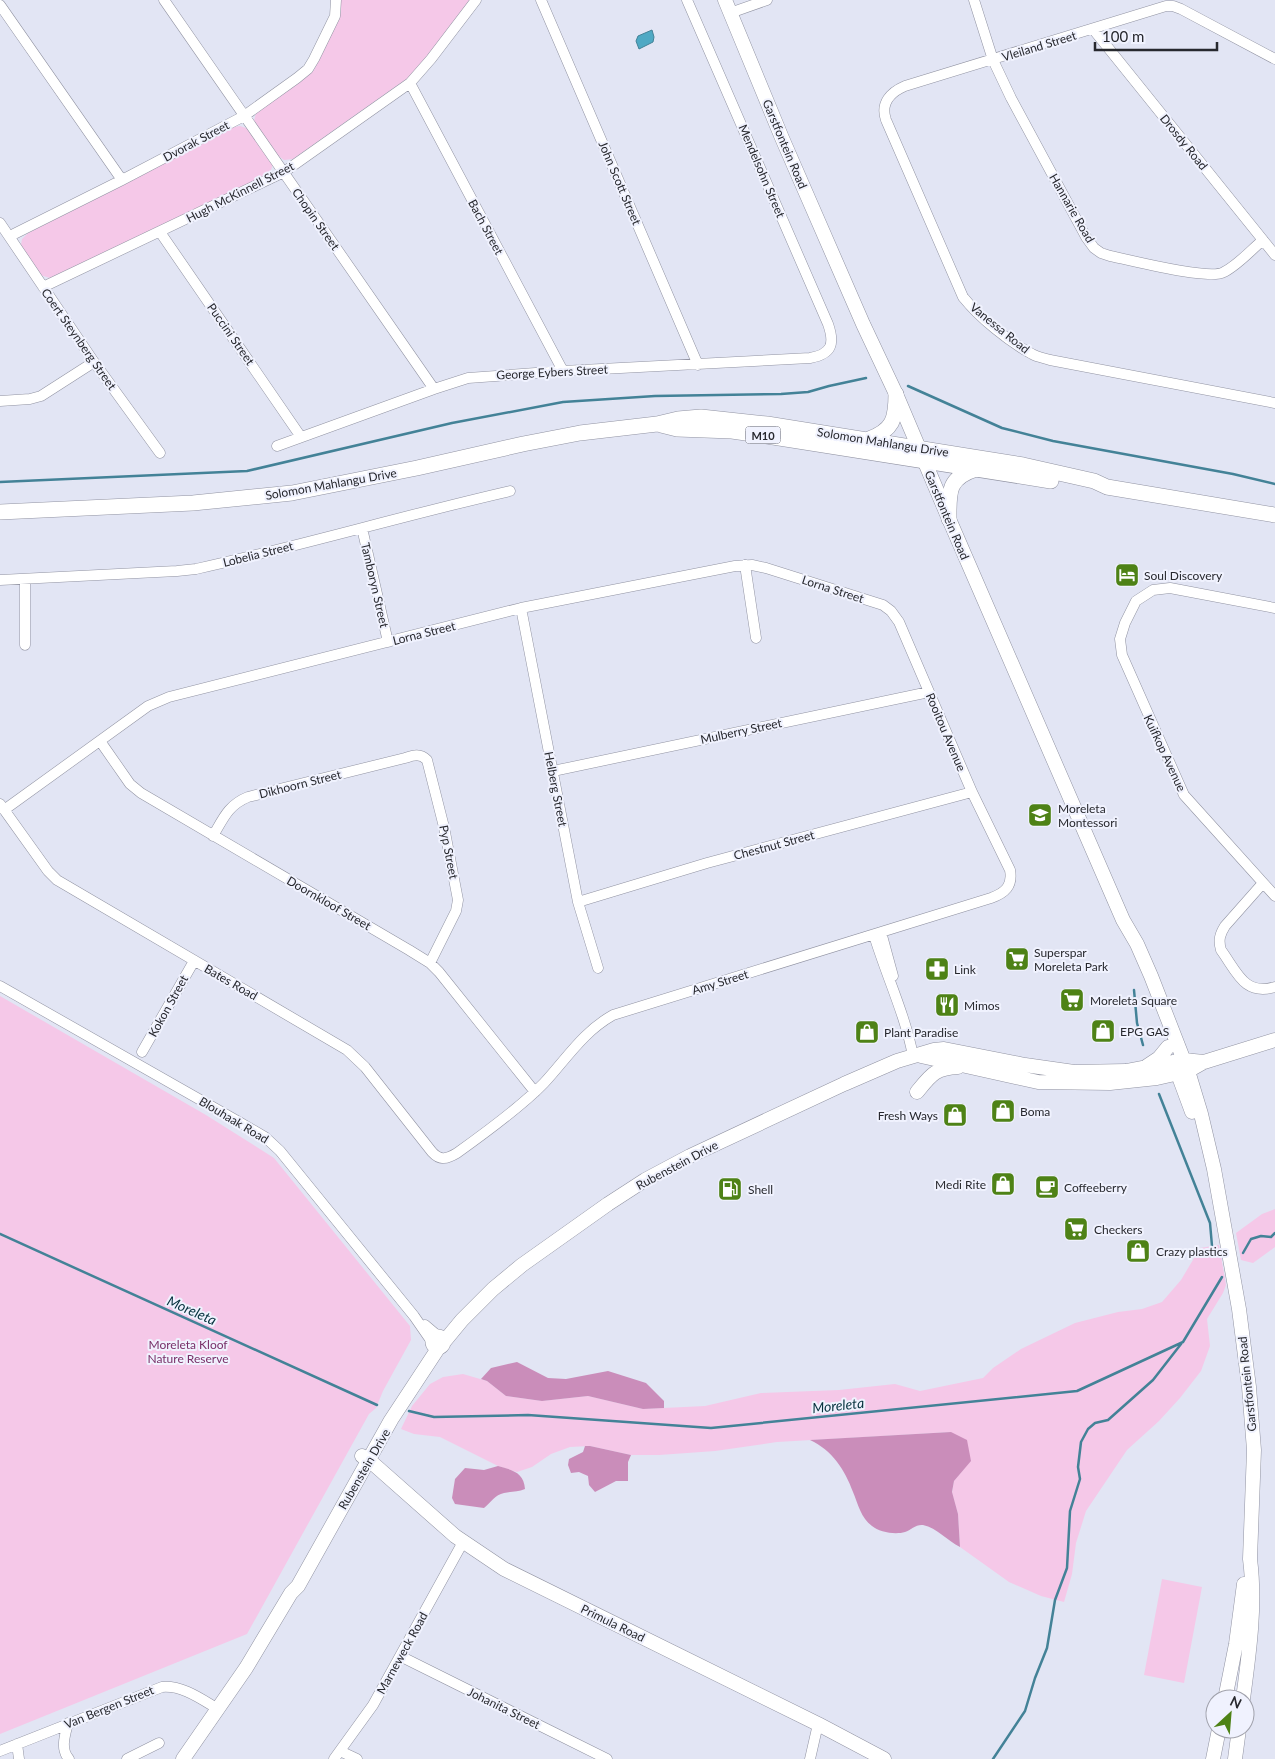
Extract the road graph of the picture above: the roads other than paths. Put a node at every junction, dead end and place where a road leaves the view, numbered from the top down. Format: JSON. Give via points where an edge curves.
{"nodes":[{"id":1,"x":164,"y":0,"type":"edge"},
{"id":2,"x":336,"y":0,"type":"edge"},
{"id":3,"x":476,"y":0,"type":"edge"},
{"id":4,"x":541,"y":0,"type":"edge"},
{"id":5,"x":687,"y":0,"type":"edge"},
{"id":6,"x":767,"y":0,"type":"edge"},
{"id":7,"x":974,"y":0,"type":"edge"},
{"id":8,"x":0,"y":5,"type":"edge"},
{"id":9,"x":727,"y":6,"type":"edge"},
{"id":10,"x":1093,"y":29,"type":"junction"},
{"id":11,"x":1275,"y":59,"type":"edge"},
{"id":12,"x":993,"y":60,"type":"junction"},
{"id":13,"x":410,"y":83,"type":"junction"},
{"id":14,"x":885,"y":102,"type":"joint"},
{"id":15,"x":244,"y":116,"type":"junction"},
{"id":16,"x":284,"y":172,"type":"junction"},
{"id":17,"x":122,"y":180,"type":"junction"},
{"id":18,"x":0,"y":223,"type":"edge"},
{"id":19,"x":160,"y":232,"type":"junction"},
{"id":20,"x":10,"y":236,"type":"junction"},
{"id":21,"x":1262,"y":240,"type":"junction"},
{"id":22,"x":1275,"y":256,"type":"edge"},
{"id":23,"x":43,"y":287,"type":"junction"},
{"id":24,"x":832,"y":344,"type":"joint"},
{"id":25,"x":94,"y":362,"type":"junction"},
{"id":26,"x":698,"y":365,"type":"junction"},
{"id":27,"x":563,"y":371,"type":"junction"},
{"id":28,"x":434,"y":389,"type":"junction"},
{"id":29,"x":896,"y":394,"type":"junction"},
{"id":30,"x":0,"y":401,"type":"edge"},
{"id":31,"x":1275,"y":403,"type":"edge"},
{"id":32,"x":657,"y":424,"type":"junction"},
{"id":33,"x":301,"y":437,"type":"junction"},
{"id":34,"x":869,"y":439,"type":"junction"},
{"id":35,"x":278,"y":446,"type":"dead end"},
{"id":36,"x":160,"y":453,"type":"dead end"},
{"id":37,"x":921,"y":454,"type":"junction"},
{"id":38,"x":976,"y":469,"type":"junction"},
{"id":39,"x":1107,"y":487,"type":"junction"},
{"id":40,"x":510,"y":491,"type":"dead end"},
{"id":41,"x":0,"y":512,"type":"edge"},
{"id":42,"x":1275,"y":515,"type":"edge"},
{"id":43,"x":948,"y":519,"type":"junction"},
{"id":44,"x":362,"y":528,"type":"junction"},
{"id":45,"x":745,"y":565,"type":"junction"},
{"id":46,"x":25,"y":579,"type":"junction"},
{"id":47,"x":0,"y":580,"type":"edge"},
{"id":48,"x":874,"y":602,"type":"joint"},
{"id":49,"x":521,"y":608,"type":"junction"},
{"id":50,"x":1275,"y":608,"type":"edge"},
{"id":51,"x":756,"y":638,"type":"dead end"},
{"id":52,"x":388,"y":642,"type":"junction"},
{"id":53,"x":25,"y":645,"type":"dead end"},
{"id":54,"x":929,"y":692,"type":"junction"},
{"id":55,"x":100,"y":741,"type":"junction"},
{"id":56,"x":405,"y":758,"type":"joint"},
{"id":57,"x":553,"y":771,"type":"junction"},
{"id":58,"x":972,"y":792,"type":"junction"},
{"id":59,"x":2,"y":807,"type":"edge"},
{"id":60,"x":213,"y":836,"type":"junction"},
{"id":61,"x":1010,"y":870,"type":"joint"},
{"id":62,"x":1263,"y":883,"type":"junction"},
{"id":63,"x":1275,"y":896,"type":"edge"},
{"id":64,"x":578,"y":902,"type":"junction"},
{"id":65,"x":1123,"y":920,"type":"junction"},
{"id":66,"x":878,"y":934,"type":"junction"},
{"id":67,"x":194,"y":961,"type":"junction"},
{"id":68,"x":430,"y":964,"type":"junction"},
{"id":69,"x":598,"y":968,"type":"dead end"},
{"id":70,"x":0,"y":986,"type":"edge"},
{"id":71,"x":1275,"y":987,"type":"edge"},
{"id":72,"x":1275,"y":1040,"type":"edge"},
{"id":73,"x":1168,"y":1047,"type":"junction"},
{"id":74,"x":142,"y":1052,"type":"dead end"},
{"id":75,"x":917,"y":1056,"type":"junction"},
{"id":76,"x":972,"y":1067,"type":"junction"},
{"id":77,"x":1181,"y":1067,"type":"junction"},
{"id":78,"x":1144,"y":1068,"type":"junction"},
{"id":79,"x":534,"y":1092,"type":"junction"},
{"id":80,"x":917,"y":1092,"type":"dead end"},
{"id":81,"x":457,"y":1153,"type":"joint"},
{"id":82,"x":438,"y":1341,"type":"junction"},
{"id":83,"x":365,"y":1458,"type":"junction"},
{"id":84,"x":463,"y":1542,"type":"junction"},
{"id":85,"x":1250,"y":1559,"type":"junction"},
{"id":86,"x":400,"y":1656,"type":"junction"},
{"id":87,"x":1227,"y":1689,"type":"edge"},
{"id":88,"x":1244,"y":1689,"type":"edge"},
{"id":89,"x":218,"y":1709,"type":"junction"},
{"id":90,"x":68,"y":1723,"type":"junction"},
{"id":91,"x":818,"y":1724,"type":"junction"},
{"id":92,"x":1217,"y":1739,"type":"edge"},
{"id":93,"x":1238,"y":1739,"type":"edge"},
{"id":94,"x":159,"y":1743,"type":"dead end"},
{"id":95,"x":17,"y":1744,"type":"junction"},
{"id":96,"x":0,"y":1751,"type":"edge"},
{"id":97,"x":337,"y":1755,"type":"edge"},
{"id":98,"x":19,"y":1759,"type":"edge"},
{"id":99,"x":69,"y":1759,"type":"edge"},
{"id":100,"x":127,"y":1759,"type":"edge"},
{"id":101,"x":182,"y":1759,"type":"edge"},
{"id":102,"x":357,"y":1759,"type":"edge"},
{"id":103,"x":607,"y":1759,"type":"edge"},
{"id":104,"x":810,"y":1759,"type":"edge"},
{"id":105,"x":884,"y":1759,"type":"edge"},
{"id":106,"x":1213,"y":1759,"type":"edge"},
{"id":107,"x":1235,"y":1759,"type":"edge"}],
"edges":[{"from":1,"to":15,"type":"street","name":"Chopin Street"},
{"from":2,"to":15,"type":"street","name":"Dvorak Street","via":[[335,16],[308,69]]},
{"from":3,"to":13,"type":"street","name":"Hugh McKinnell Street"},
{"from":4,"to":26,"type":"street","name":"John Scott Street"},
{"from":5,"to":24,"type":"street","name":"Mendelsohn Street","via":[[828,324]]},
{"from":6,"to":9,"type":"street"},
{"from":7,"to":12,"type":"street","name":"Hannarie Road"},
{"from":8,"to":17,"type":"street"},
{"from":9,"to":29,"type":"street","name":"Garstfontein Road"},
{"from":10,"to":11,"type":"street","name":"Vleiland Street","via":[[1173,6]]},
{"from":10,"to":12,"type":"street","name":"Vleiland Street"},
{"from":10,"to":21,"type":"street","name":"Drosdy Road"},
{"from":12,"to":14,"type":"street","name":"Vleiland Street","via":[[905,86],[892,93]]},
{"from":12,"to":21,"type":"street","name":"Hannarie Road","via":[[1094,248],[1102,253],[1214,275],[1225,272]]},
{"from":13,"to":16,"type":"street","name":"Hugh McKinnell Street"},
{"from":13,"to":27,"type":"street","name":"Bach Street"},
{"from":14,"to":31,"type":"street","name":"Vanessa Road","via":[[884,116],[963,297],[1002,333],[1033,355],[1050,360]]},
{"from":15,"to":16,"type":"street","name":"Chopin Street"},
{"from":15,"to":17,"type":"street","name":"Dvorak Street"},
{"from":16,"to":19,"type":"street","name":"Hugh McKinnell Street"},
{"from":16,"to":28,"type":"street","name":"Chopin Street"},
{"from":17,"to":20,"type":"street","name":"Dvorak Street"},
{"from":18,"to":20,"type":"street","name":"Coert Steynberg Street"},
{"from":19,"to":23,"type":"street","name":"Hugh McKinnell Street"},
{"from":19,"to":33,"type":"street","name":"Puccini Street"},
{"from":20,"to":23,"type":"street","name":"Coert Steynberg Street"},
{"from":21,"to":22,"type":"street","name":"Drosdy Road"},
{"from":23,"to":25,"type":"street","name":"Coert Steynberg Street"},
{"from":24,"to":26,"type":"street","name":"George Eybers Street","via":[[823,354],[810,358]]},
{"from":25,"to":30,"type":"street","via":[[42,396]]},
{"from":25,"to":36,"type":"street","name":"Coert Steynberg Street"},
{"from":26,"to":27,"type":"street","name":"George Eybers Street"},
{"from":27,"to":28,"type":"street","name":"George Eybers Street","via":[[476,377]]},
{"from":28,"to":33,"type":"street","name":"George Eybers Street"},
{"from":29,"to":34,"type":"main road","via":[[896,410],[891,424],[883,434]]},
{"from":29,"to":37,"type":"street","name":"Garstfontein Road"},
{"from":32,"to":34,"type":"main road","name":"Solomon Mahlangu Drive","number":"M10","via":[[701,417]]},
{"from":32,"to":37,"type":"main road","name":"Solomon Mahlangu Drive","number":"M10","via":[[677,429],[732,431]]},
{"from":32,"to":41,"type":"main road","name":"Solomon Mahlangu Drive","via":[[580,433],[292,492],[193,503]]},
{"from":33,"to":35,"type":"street","name":"George Eybers Street"},
{"from":34,"to":37,"type":"main road","name":"Solomon Mahlangu Drive","number":"M10"},
{"from":37,"to":38,"type":"main road","name":"Solomon Mahlangu Drive"},
{"from":37,"to":39,"type":"main road","name":"Solomon Mahlangu Drive","via":[[1023,465],[1094,481]]},
{"from":37,"to":43,"type":"street","name":"Garstfontein Road"},
{"from":38,"to":39,"type":"main road","name":"Solomon Mahlangu Drive","via":[[1094,488]]},
{"from":38,"to":43,"type":"main road","via":[[959,476],[951,487]]},
{"from":39,"to":42,"type":"main road","name":"Solomon Mahlangu Drive"},
{"from":40,"to":44,"type":"street","name":"Lobelia Street"},
{"from":43,"to":65,"type":"street","name":"Garstfontein Road"},
{"from":44,"to":46,"type":"street","name":"Lobelia Street","via":[[196,569]]},
{"from":44,"to":52,"type":"street","name":"Tamboryn Street"},
{"from":45,"to":48,"type":"street","name":"Lorna Street","via":[[756,565]]},
{"from":45,"to":49,"type":"street","name":"Lorna Street"},
{"from":45,"to":51,"type":"street"},
{"from":46,"to":47,"type":"street","name":"Lobelia Street"},
{"from":46,"to":53,"type":"street"},
{"from":48,"to":54,"type":"street","name":"Rooitou Avenue","via":[[886,606],[894,614]]},
{"from":49,"to":52,"type":"street","name":"Lorna Street"},
{"from":49,"to":57,"type":"street","name":"Helberg Street"},
{"from":50,"to":62,"type":"street","name":"Kuifkop Avenue","via":[[1170,588],[1153,590],[1136,601],[1120,640],[1122,655],[1184,794]]},
{"from":52,"to":55,"type":"street","name":"Lorna Street","via":[[169,697],[148,706]]},
{"from":54,"to":57,"type":"street","name":"Mulberry Street"},
{"from":54,"to":58,"type":"street","name":"Rooitou Avenue"},
{"from":55,"to":59,"type":"street","name":"Lorna Street"},
{"from":55,"to":60,"type":"street","name":"Doornkloof Street","via":[[140,793]]},
{"from":56,"to":60,"type":"street","name":"Dikhoorn Street","via":[[237,801]]},
{"from":56,"to":68,"type":"street","name":"Pyp Street","via":[[420,755],[427,760],[458,900],[456,911]]},
{"from":57,"to":64,"type":"street","name":"Helberg Street"},
{"from":58,"to":61,"type":"street","name":"Rooitou Avenue"},
{"from":58,"to":64,"type":"street","name":"Chestnut Street","via":[[707,863]]},
{"from":59,"to":67,"type":"street","name":"Bates Road","via":[[57,880]]},
{"from":60,"to":68,"type":"street","name":"Doornkloof Street"},
{"from":61,"to":66,"type":"street","name":"Amy Street","via":[[1009,886],[1001,894]]},
{"from":62,"to":63,"type":"street","name":"Kuifkop Avenue"},
{"from":62,"to":71,"type":"street","via":[[1225,926],[1219,944],[1248,986],[1261,990]]},
{"from":64,"to":69,"type":"street","name":"Helberg Street"},
{"from":65,"to":73,"type":"street","name":"Garstfontein Road"},
{"from":65,"to":77,"type":"street","name":"Garstfontein Road","via":[[1151,976]]},
{"from":66,"to":75,"type":"street","via":[[883,964]]},
{"from":66,"to":79,"type":"street","name":"Amy Street","via":[[613,1015],[588,1032]]},
{"from":67,"to":74,"type":"street","name":"Kokon Street"},
{"from":67,"to":81,"type":"street","name":"Bates Road","via":[[347,1050],[365,1067],[436,1156],[442,1159]]},
{"from":68,"to":79,"type":"street","name":"Doornkloof Street"},
{"from":70,"to":82,"type":"street","name":"Blouhaak Road","via":[[269,1141]]},
{"from":72,"to":77,"type":"street"},
{"from":73,"to":77,"type":"street","name":"Garstfontein Road"},
{"from":73,"to":78,"type":"street"},
{"from":75,"to":76,"type":"street"},
{"from":75,"to":78,"type":"street","name":"Rubenstein Drive","via":[[944,1049],[1068,1072]]},
{"from":75,"to":82,"type":"street","name":"Rubenstein Drive","via":[[844,1084],[645,1180],[522,1265]]},
{"from":76,"to":77,"type":"street","via":[[1048,1083],[1110,1083],[1157,1078]]},
{"from":76,"to":80,"type":"street","via":[[939,1070]]},
{"from":77,"to":78,"type":"street","name":"Rubenstein Drive"},
{"from":77,"to":85,"type":"street","name":"Garstfontein Road","via":[[1222,1211],[1239,1309],[1254,1450]]},
{"from":79,"to":81,"type":"street","name":"Amy Street"},
{"from":82,"to":83,"type":"street","name":"Rubenstein Drive"},
{"from":83,"to":84,"type":"street","name":"Primula Road"},
{"from":83,"to":89,"type":"street","name":"Rubenstein Drive","via":[[298,1586]]},
{"from":84,"to":86,"type":"street","name":"Marneweck Road"},
{"from":84,"to":91,"type":"street","name":"Primula Road","via":[[516,1575]]},
{"from":85,"to":87,"type":"street","name":"Garstfontein Road"},
{"from":85,"to":88,"type":"street","name":"Garstfontein Road","via":[[1251,1616]]},
{"from":86,"to":97,"type":"street","name":"Marneweck Road","via":[[373,1705]]},
{"from":86,"to":103,"type":"street","name":"Johanita Street"},
{"from":89,"to":90,"type":"street","name":"Van Bergen Street","via":[[168,1686]]},
{"from":89,"to":101,"type":"street","name":"Rubenstein Drive"},
{"from":90,"to":95,"type":"street","name":"Van Bergen Street"},
{"from":90,"to":99,"type":"street","via":[[64,1742]]},
{"from":91,"to":104,"type":"street"},
{"from":91,"to":105,"type":"street","name":"Primula Road"},
{"from":92,"to":106,"type":"street"},
{"from":93,"to":107,"type":"street"},
{"from":94,"to":100,"type":"street"},
{"from":95,"to":96,"type":"street","name":"Van Bergen Street"},
{"from":95,"to":98,"type":"street"},
{"from":97,"to":102,"type":"street"}]}
